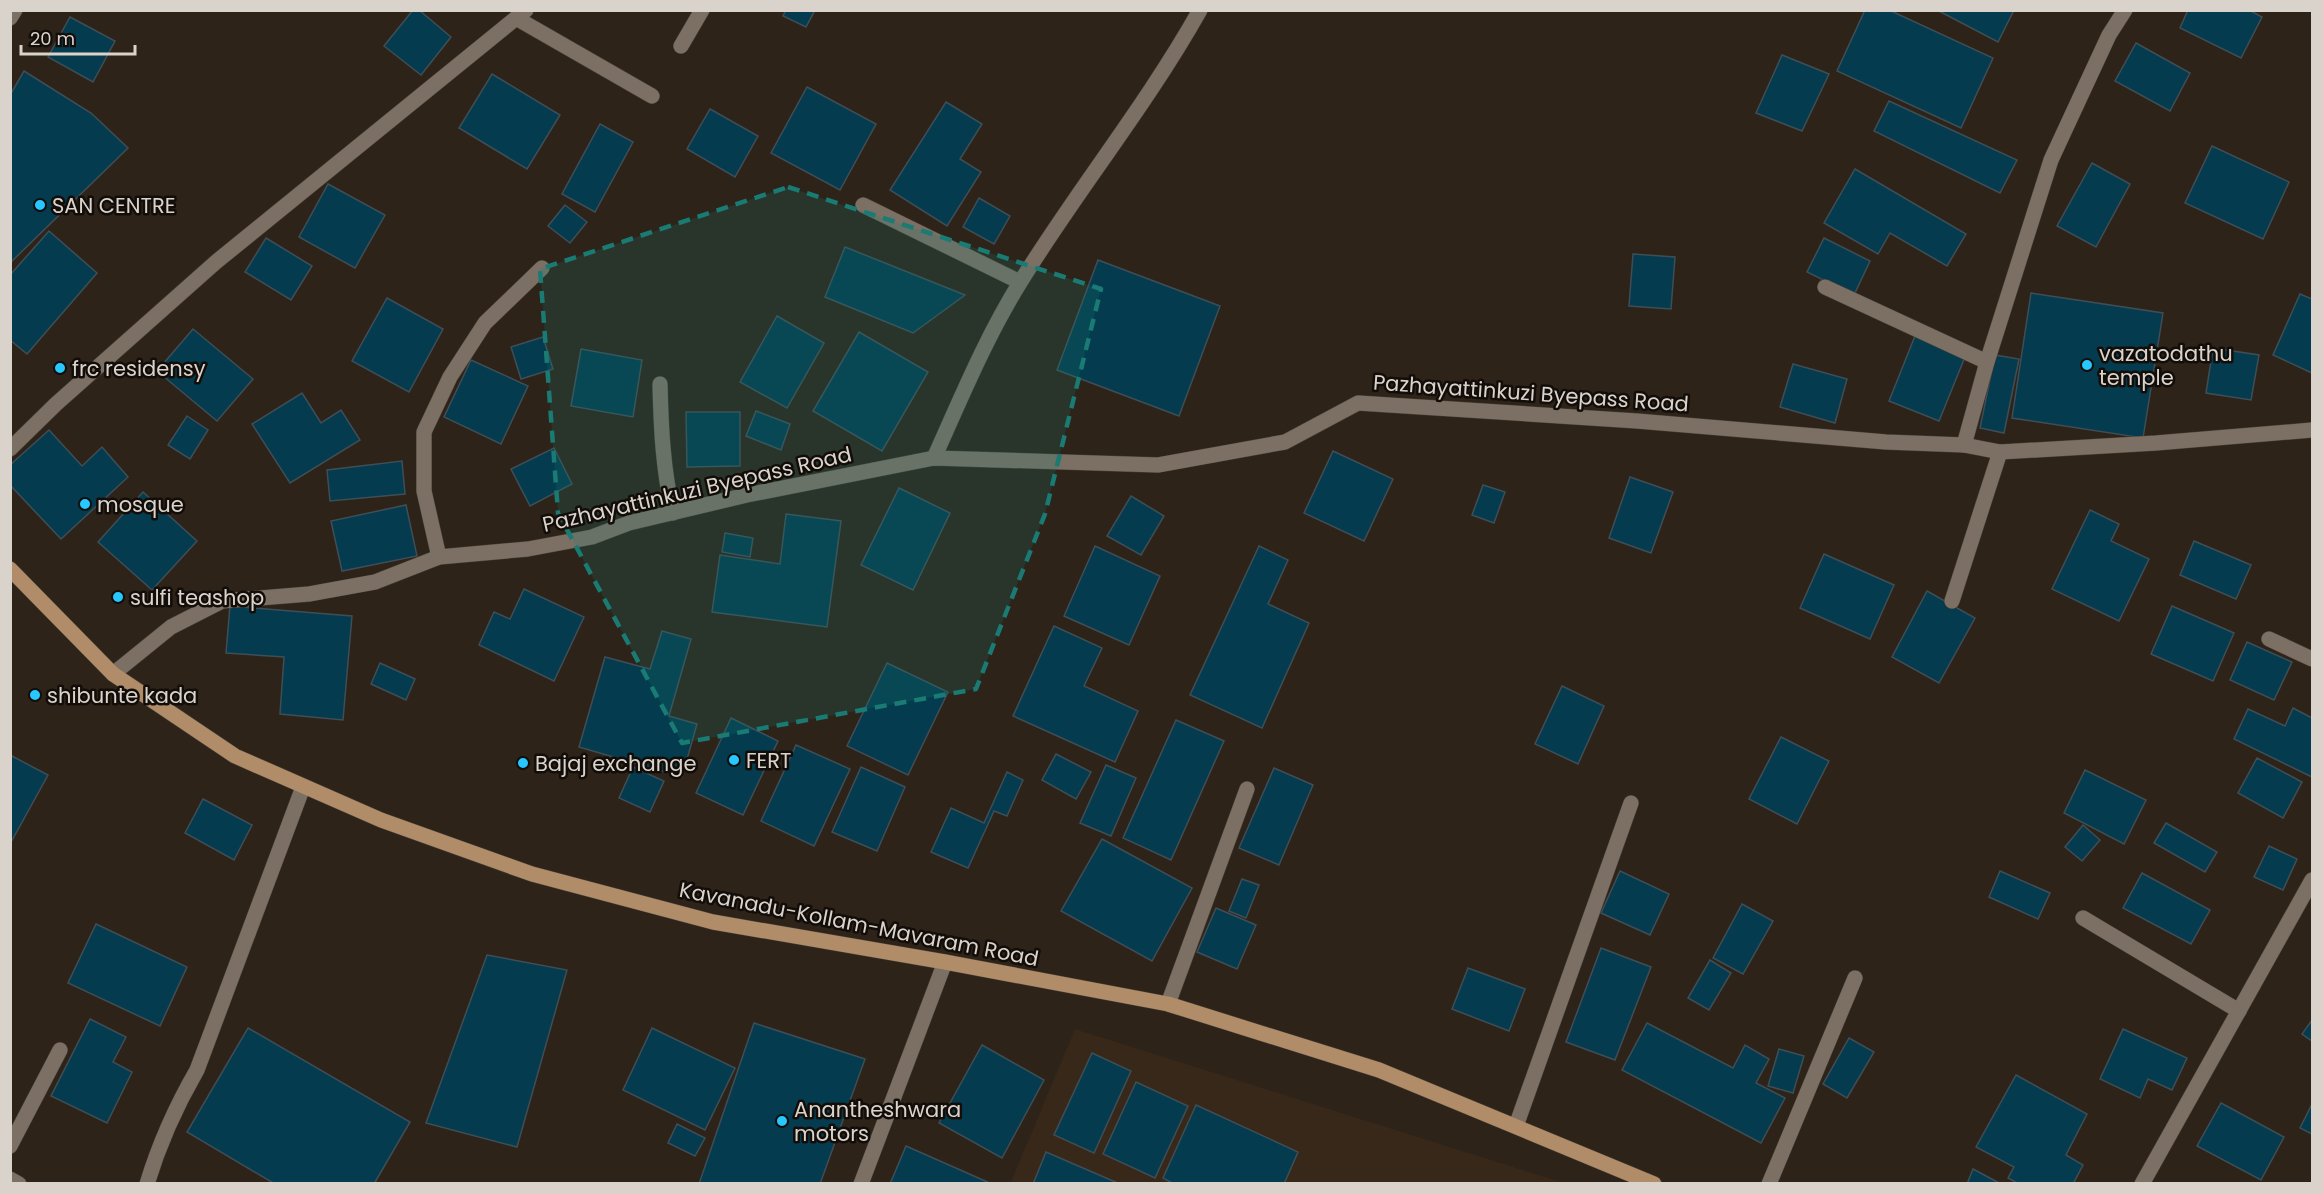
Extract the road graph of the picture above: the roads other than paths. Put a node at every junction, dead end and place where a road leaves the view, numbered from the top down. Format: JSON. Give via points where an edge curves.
{"nodes":[{"id":1,"x":15,"y":10,"type":"edge"},
{"id":2,"x":702,"y":10,"type":"edge"},
{"id":3,"x":1200,"y":10,"type":"edge"},
{"id":4,"x":2125,"y":10,"type":"edge"},
{"id":5,"x":521,"y":14,"type":"edge"},
{"id":6,"x":10,"y":18,"type":"edge"},
{"id":7,"x":681,"y":46,"type":"dead end"},
{"id":8,"x":652,"y":96,"type":"dead end"},
{"id":9,"x":864,"y":206,"type":"dead end"},
{"id":10,"x":542,"y":268,"type":"dead end"},
{"id":11,"x":1020,"y":282,"type":"junction"},
{"id":12,"x":1825,"y":287,"type":"dead end"},
{"id":13,"x":1987,"y":362,"type":"junction"},
{"id":14,"x":660,"y":384,"type":"dead end"},
{"id":15,"x":2313,"y":430,"type":"edge"},
{"id":16,"x":1964,"y":445,"type":"junction"},
{"id":17,"x":10,"y":449,"type":"edge"},
{"id":18,"x":2000,"y":452,"type":"junction"},
{"id":19,"x":934,"y":458,"type":"junction"},
{"id":20,"x":673,"y":513,"type":"junction"},
{"id":21,"x":439,"y":557,"type":"junction"},
{"id":22,"x":10,"y":569,"type":"edge"},
{"id":23,"x":1952,"y":601,"type":"dead end"},
{"id":24,"x":2269,"y":639,"type":"dead end"},
{"id":25,"x":2313,"y":659,"type":"edge"},
{"id":26,"x":113,"y":674,"type":"junction"},
{"id":27,"x":303,"y":786,"type":"junction"},
{"id":28,"x":1247,"y":789,"type":"dead end"},
{"id":29,"x":1631,"y":803,"type":"dead end"},
{"id":30,"x":2313,"y":880,"type":"edge"},
{"id":31,"x":2083,"y":918,"type":"dead end"},
{"id":32,"x":945,"y":962,"type":"junction"},
{"id":33,"x":1855,"y":978,"type":"dead end"},
{"id":34,"x":1168,"y":1004,"type":"junction"},
{"id":35,"x":2239,"y":1011,"type":"junction"},
{"id":36,"x":60,"y":1050,"type":"dead end"},
{"id":37,"x":1516,"y":1126,"type":"junction"},
{"id":38,"x":10,"y":1146,"type":"edge"},
{"id":39,"x":10,"y":1179,"type":"edge"},
{"id":40,"x":19,"y":1184,"type":"edge"},
{"id":41,"x":147,"y":1184,"type":"edge"},
{"id":42,"x":861,"y":1184,"type":"edge"},
{"id":43,"x":1654,"y":1184,"type":"edge"},
{"id":44,"x":1769,"y":1184,"type":"edge"},
{"id":45,"x":2142,"y":1184,"type":"edge"}],
"edges":[{"from":1,"to":6,"type":"street"},
{"from":2,"to":7,"type":"street"},
{"from":3,"to":11,"type":"street","via":[[1171,63]]},
{"from":4,"to":13,"type":"street","via":[[2109,35],[2050,160]]},
{"from":5,"to":8,"type":"street"},
{"from":5,"to":17,"type":"street","via":[[216,262]]},
{"from":9,"to":11,"type":"street"},
{"from":10,"to":21,"type":"street","via":[[485,323],[450,377],[424,432],[424,491]]},
{"from":11,"to":19,"type":"street"},
{"from":12,"to":13,"type":"street"},
{"from":13,"to":16,"type":"street"},
{"from":14,"to":20,"type":"street","via":[[662,443]]},
{"from":15,"to":18,"type":"street","name":"Pazhayattinkuzi Byepass Road"},
{"from":16,"to":18,"type":"street","name":"Pazhayattinkuzi Byepass Road"},
{"from":16,"to":19,"type":"street","name":"Pazhayattinkuzi Byepass Road","via":[[1358,403],[1285,442],[1158,465]]},
{"from":18,"to":23,"type":"street"},
{"from":19,"to":20,"type":"street","name":"Pazhayattinkuzi Byepass Road"},
{"from":20,"to":21,"type":"street","name":"Pazhayattinkuzi Byepass Road","via":[[550,545]]},
{"from":21,"to":26,"type":"street","name":"Pazhayattinkuzi Byepass Road","via":[[375,582],[309,594],[222,601],[171,627]]},
{"from":22,"to":26,"type":"main road","name":"Kavanadu-Kollam-Mavaram Road"},
{"from":24,"to":25,"type":"street"},
{"from":26,"to":27,"type":"main road","name":"Kavanadu-Kollam-Mavaram Road","via":[[235,756]]},
{"from":27,"to":32,"type":"main road","name":"Kavanadu-Kollam-Mavaram Road","via":[[381,820],[531,874],[713,922]]},
{"from":27,"to":41,"type":"street","via":[[197,1070],[173,1112]]},
{"from":28,"to":34,"type":"street"},
{"from":29,"to":37,"type":"street"},
{"from":30,"to":35,"type":"street"},
{"from":31,"to":35,"type":"street"},
{"from":32,"to":34,"type":"main road","name":"Kavanadu-Kollam-Mavaram Road"},
{"from":32,"to":42,"type":"street"},
{"from":33,"to":44,"type":"street"},
{"from":34,"to":37,"type":"main road","name":"Kavanadu-Kollam-Mavaram Road","via":[[1379,1070]]},
{"from":35,"to":45,"type":"street"},
{"from":36,"to":38,"type":"street"},
{"from":37,"to":43,"type":"main road","name":"Kavanadu-Kollam-Mavaram Road"},
{"from":39,"to":40,"type":"street"}]}
